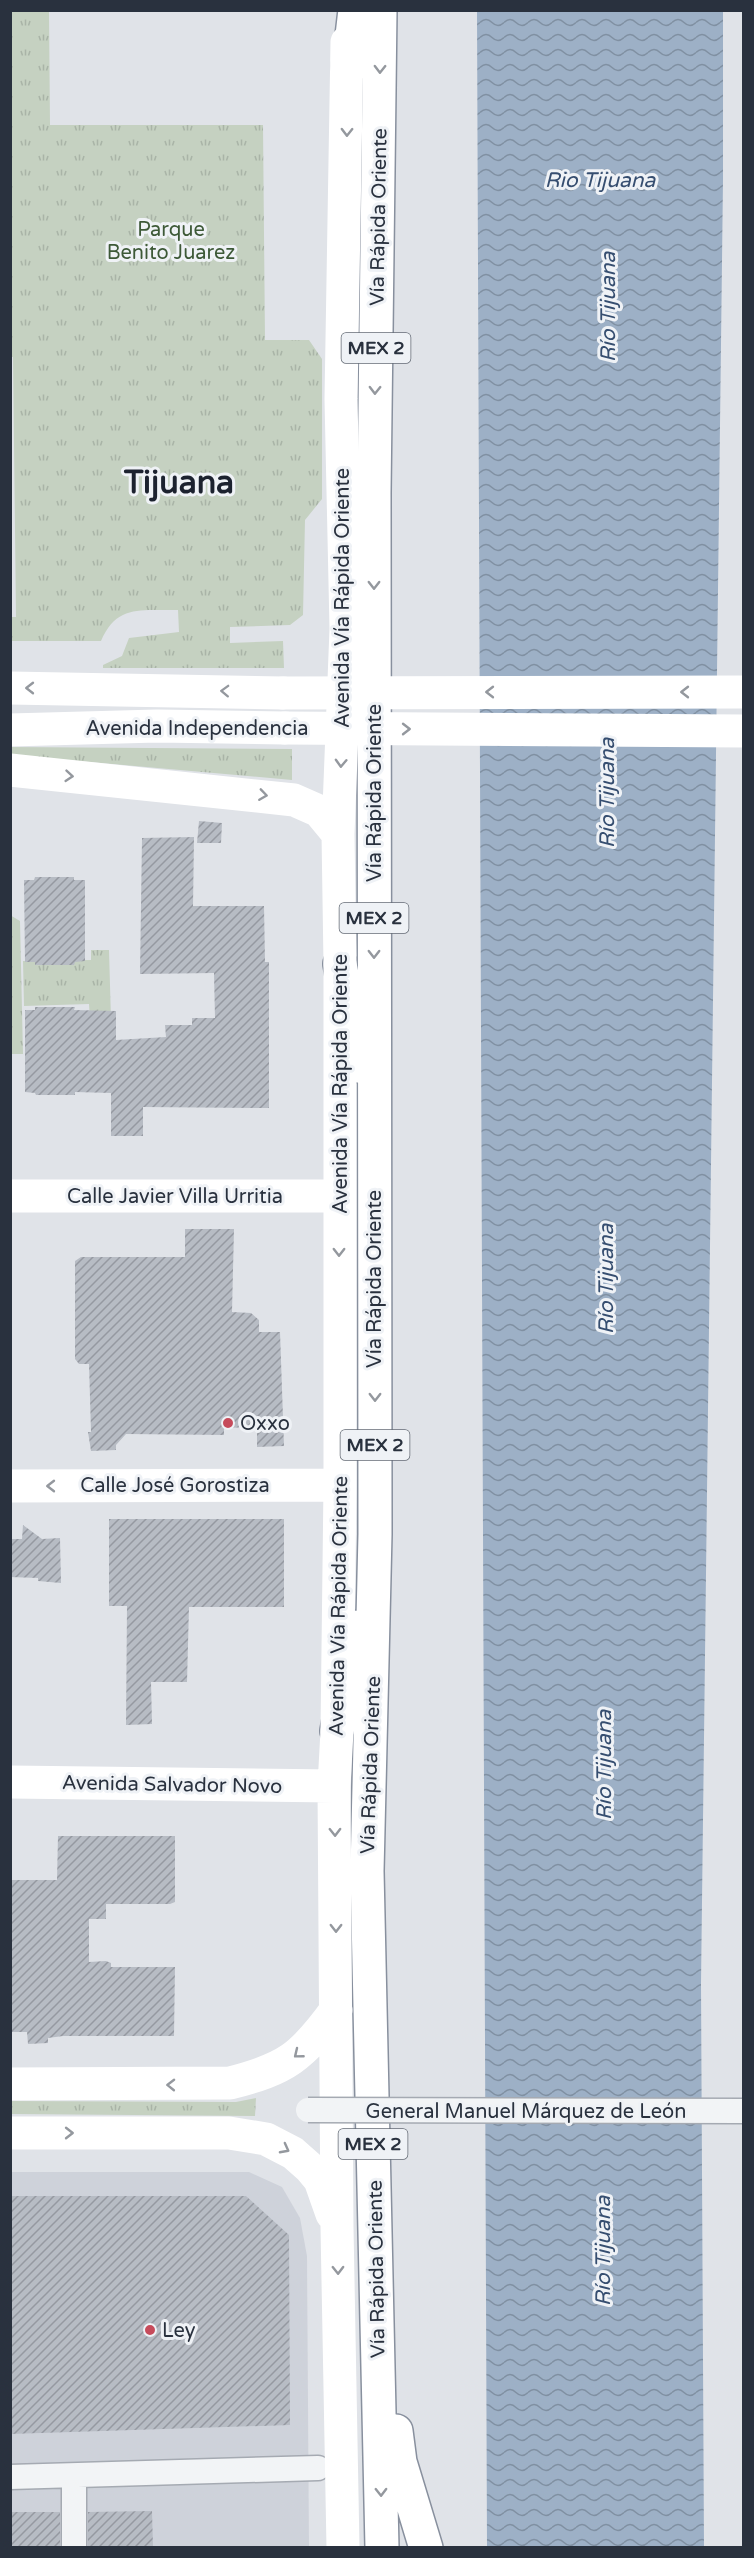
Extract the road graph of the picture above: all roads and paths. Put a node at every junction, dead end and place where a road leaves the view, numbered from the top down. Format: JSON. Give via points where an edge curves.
{"nodes":[{"id":1,"x":345,"y":10,"type":"edge"},
{"id":2,"x":355,"y":10,"type":"edge"},
{"id":3,"x":380,"y":10,"type":"edge"},
{"id":4,"x":348,"y":70,"type":"junction"},
{"id":5,"x":10,"y":688,"type":"edge"},
{"id":6,"x":744,"y":692,"type":"edge"},
{"id":7,"x":10,"y":730,"type":"edge"},
{"id":8,"x":744,"y":731,"type":"edge"},
{"id":9,"x":10,"y":770,"type":"edge"},
{"id":10,"x":338,"y":834,"type":"junction"},
{"id":11,"x":340,"y":964,"type":"junction"},
{"id":12,"x":374,"y":1150,"type":"junction"},
{"id":13,"x":10,"y":1196,"type":"edge"},
{"id":14,"x":339,"y":1196,"type":"junction"},
{"id":15,"x":340,"y":1485,"type":"junction"},
{"id":16,"x":10,"y":1486,"type":"edge"},
{"id":17,"x":375,"y":1534,"type":"junction"},
{"id":18,"x":338,"y":1731,"type":"junction"},
{"id":19,"x":371,"y":1741,"type":"junction"},
{"id":20,"x":10,"y":1782,"type":"edge"},
{"id":21,"x":334,"y":1786,"type":"junction"},
{"id":22,"x":336,"y":1869,"type":"joint"},
{"id":23,"x":336,"y":2010,"type":"junction"},
{"id":24,"x":10,"y":2084,"type":"edge"},
{"id":25,"x":308,"y":2110,"type":"dead end"},
{"id":26,"x":744,"y":2111,"type":"edge"},
{"id":27,"x":10,"y":2133,"type":"edge"},
{"id":28,"x":337,"y":2227,"type":"junction"},
{"id":29,"x":318,"y":2468,"type":"dead end"},
{"id":30,"x":74,"y":2476,"type":"junction"},
{"id":31,"x":10,"y":2477,"type":"edge"},
{"id":32,"x":74,"y":2547,"type":"edge"},
{"id":33,"x":343,"y":2547,"type":"edge"},
{"id":34,"x":382,"y":2547,"type":"edge"},
{"id":35,"x":426,"y":2547,"type":"edge"}],
"edges":[{"from":1,"to":4,"type":"main road","name":"Avenida Vía Rápida Oriente"},
{"from":2,"to":4,"type":"main road"},
{"from":3,"to":12,"type":"main road","name":"Vía Rápida Oriente","number":"MEX 2","one_way":true,"via":[[374,494]]},
{"from":4,"to":10,"type":"main road","name":"Avenida Vía Rápida Oriente","one_way":true,"via":[[341,388],[346,629]]},
{"from":6,"to":5,"type":"main road","name":"Avenida Independencia","one_way":true,"bridge":true,"via":[[283,693]]},
{"from":7,"to":8,"type":"main road","name":"Avenida Independencia","one_way":true,"bridge":true,"via":[[157,726]]},
{"from":9,"to":10,"type":"main road","one_way":true,"via":[[294,800],[319,811]]},
{"from":10,"to":11,"type":"main road","name":"Avenida Vía Rápida Oriente"},
{"from":11,"to":12,"type":"main road"},
{"from":11,"to":14,"type":"main road","name":"Avenida Vía Rápida Oriente"},
{"from":12,"to":17,"type":"main road","name":"Vía Rápida Oriente","number":"MEX 2","one_way":true},
{"from":13,"to":14,"type":"main road","name":"Calle Javier Villa Urritia"},
{"from":14,"to":15,"type":"main road","name":"Avenida Vía Rápida Oriente","one_way":true},
{"from":15,"to":16,"type":"main road","name":"Calle José Gorostiza","one_way":true},
{"from":15,"to":18,"type":"main road","name":"Avenida Vía Rápida Oriente"},
{"from":17,"to":18,"type":"main road"},
{"from":17,"to":19,"type":"main road","name":"Vía Rápida Oriente","number":"MEX 2"},
{"from":18,"to":21,"type":"main road","name":"Avenida Vía Rápida Oriente"},
{"from":19,"to":34,"type":"main road","name":"Vía Rápida Oriente","number":"MEX 2","one_way":true,"via":[[367,1883]]},
{"from":19,"to":35,"type":"main road","via":[[392,2394],[400,2462]]},
{"from":20,"to":21,"type":"main road","name":"Avenida Salvador Novo"},
{"from":21,"to":22,"type":"main road","name":"Avenida Vía Rápida Oriente","one_way":true},
{"from":22,"to":23,"type":"main road","name":"Vía Rápida Oriente","one_way":true},
{"from":23,"to":24,"type":"main road","one_way":true,"via":[[313,2042],[290,2061],[263,2075],[230,2083]]},
{"from":23,"to":28,"type":"main road","name":"Vía Rápida Oriente"},
{"from":25,"to":26,"type":"street","name":"General Manuel Márquez de León","bridge":true},
{"from":27,"to":28,"type":"main road","one_way":true,"via":[[229,2133],[266,2139],[293,2153],[320,2180]]},
{"from":28,"to":33,"type":"main road","name":"Vía Rápida Oriente","one_way":true},
{"from":29,"to":30,"type":"street"},
{"from":30,"to":31,"type":"street"},
{"from":30,"to":32,"type":"street"}]}
